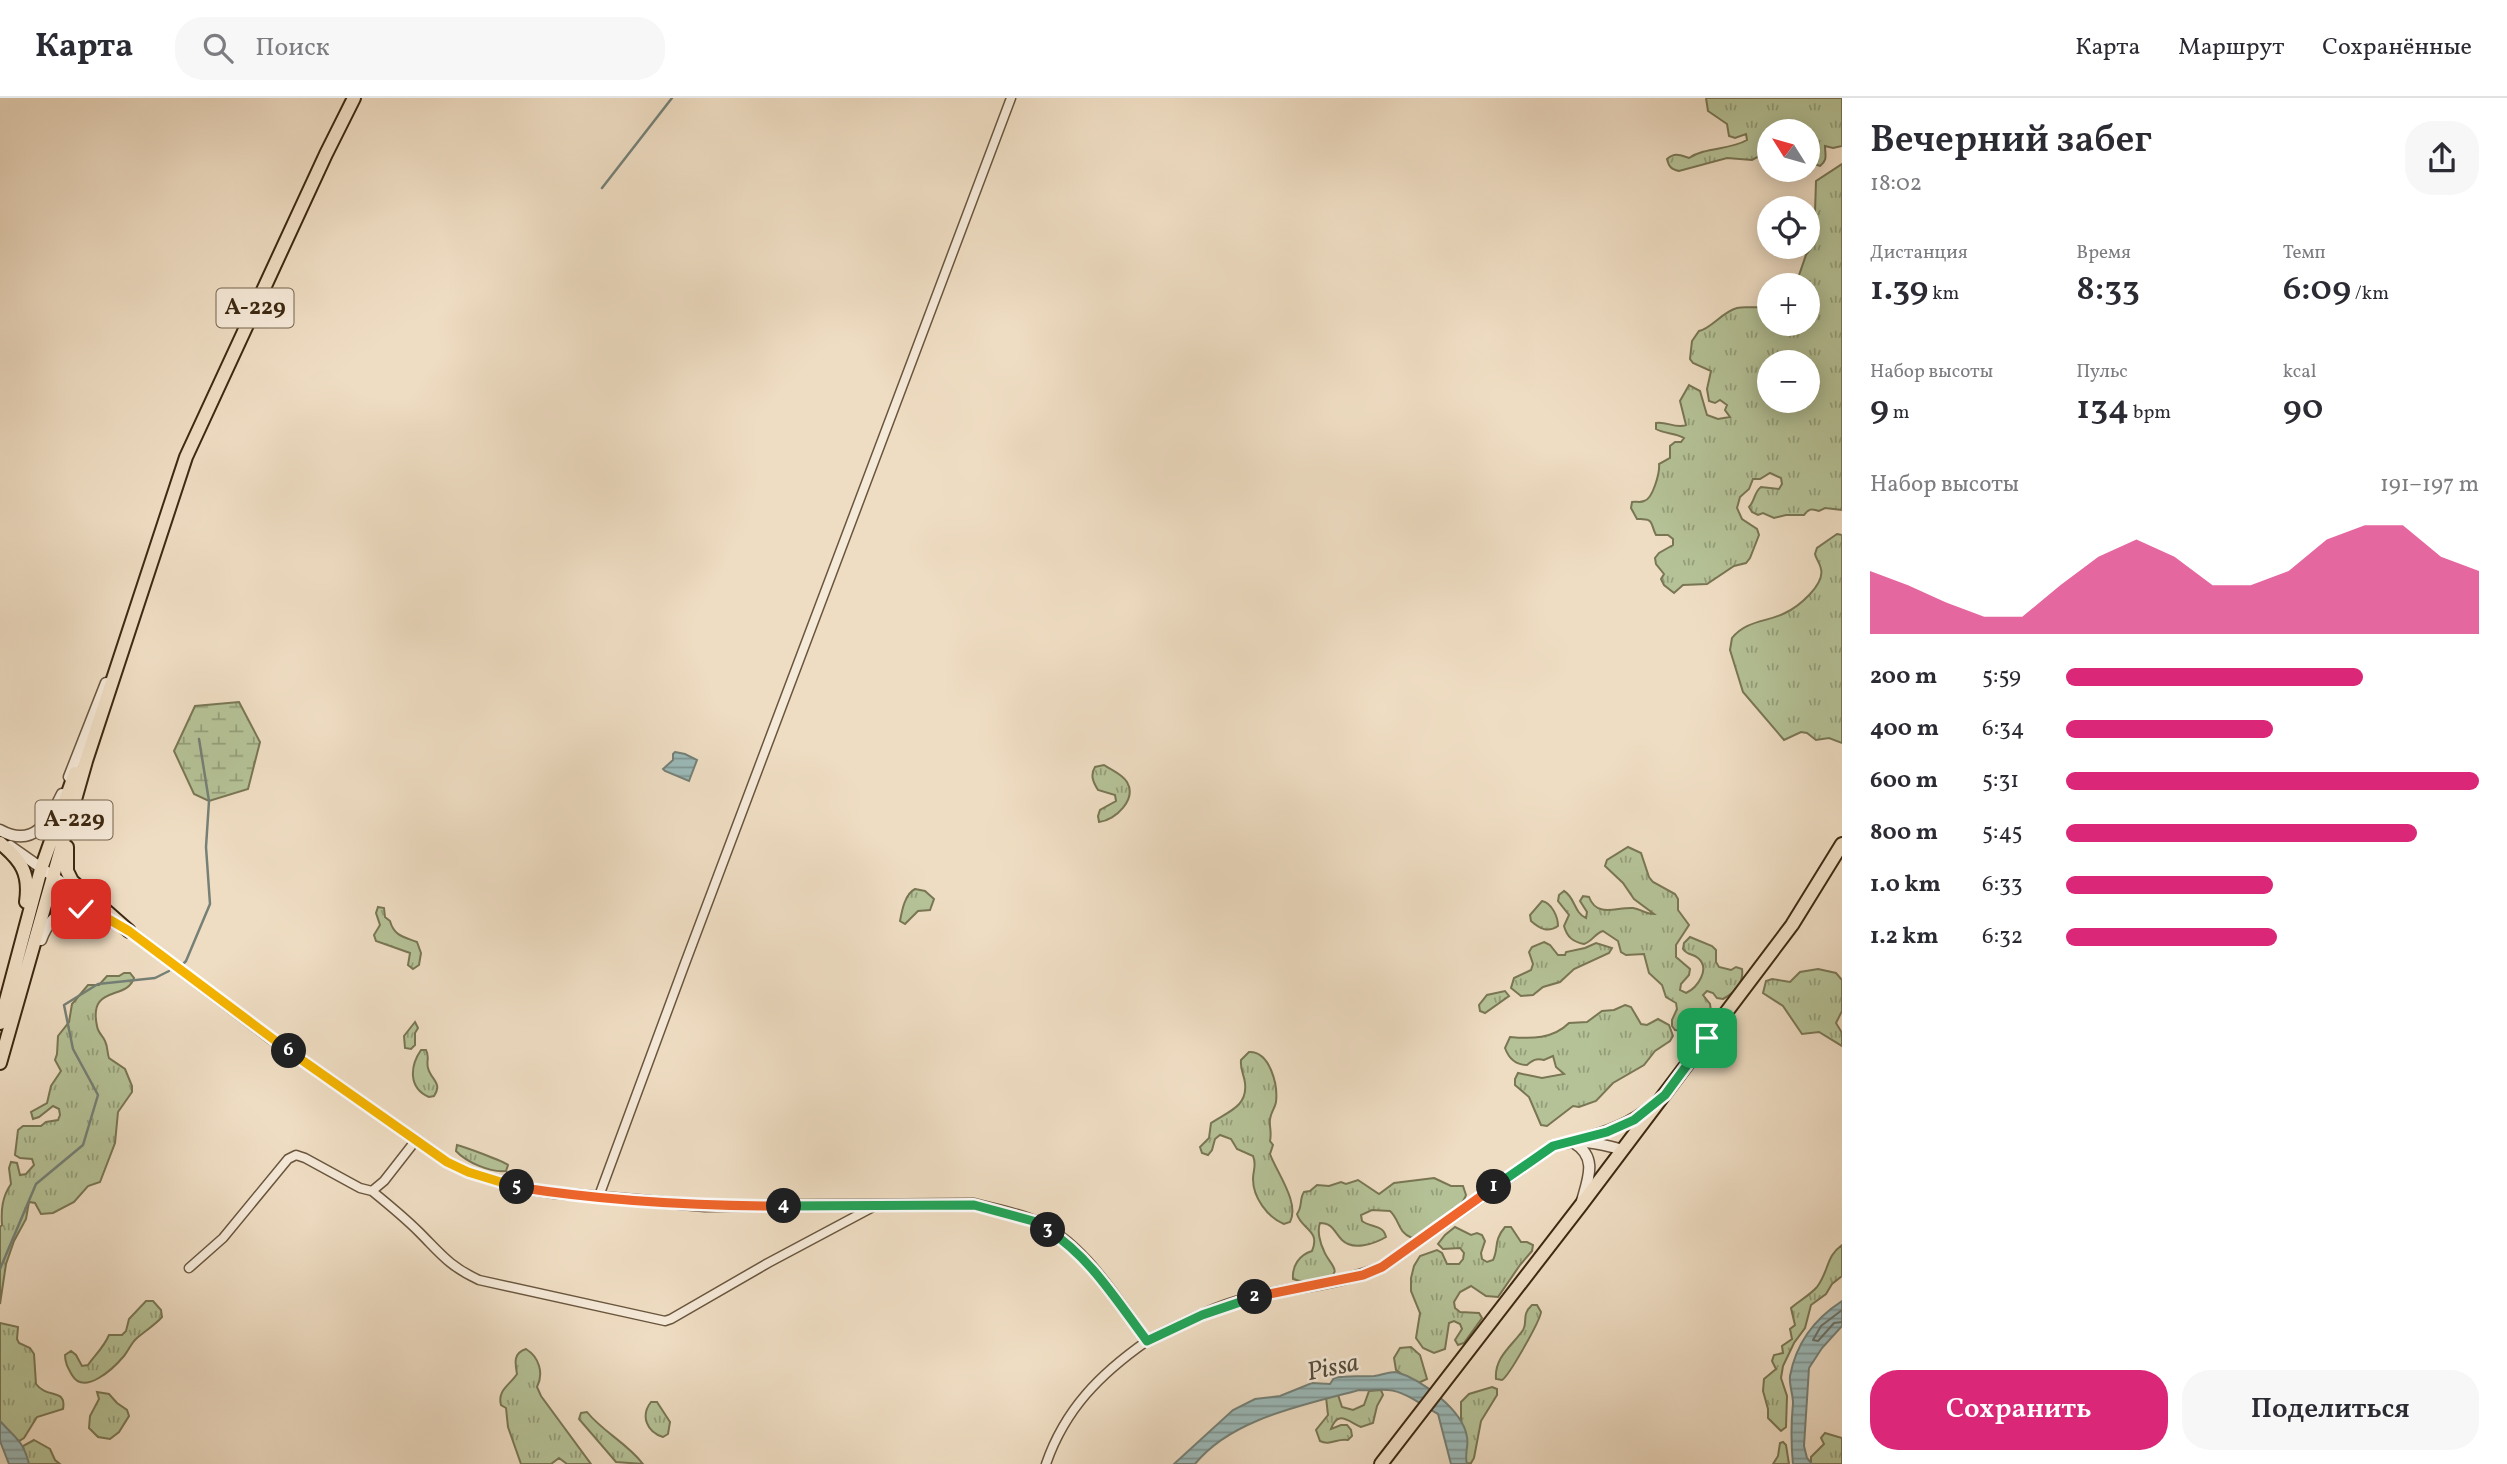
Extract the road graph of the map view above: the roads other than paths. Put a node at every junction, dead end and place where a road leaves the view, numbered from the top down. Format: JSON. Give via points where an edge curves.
{"nodes":[{"id":1,"x":354,"y":98,"type":"edge"},
{"id":2,"x":1012,"y":98,"type":"edge"},
{"id":3,"x":109,"y":684,"type":"junction"},
{"id":4,"x":0,"y":830,"type":"edge"},
{"id":5,"x":0,"y":841,"type":"edge"},
{"id":6,"x":1842,"y":844,"type":"edge"},
{"id":7,"x":47,"y":872,"type":"junction"},
{"id":8,"x":129,"y":931,"type":"junction"},
{"id":9,"x":0,"y":1017,"type":"edge"},
{"id":10,"x":0,"y":1024,"type":"edge"},
{"id":11,"x":0,"y":1063,"type":"edge"},
{"id":12,"x":1665,"y":1095,"type":"junction"},
{"id":13,"x":415,"y":1140,"type":"junction"},
{"id":14,"x":1570,"y":1142,"type":"junction"},
{"id":15,"x":1623,"y":1150,"type":"junction"},
{"id":16,"x":372,"y":1191,"type":"junction"},
{"id":17,"x":599,"y":1196,"type":"junction"},
{"id":18,"x":1581,"y":1205,"type":"junction"},
{"id":19,"x":875,"y":1206,"type":"junction"},
{"id":20,"x":189,"y":1268,"type":"dead end"},
{"id":21,"x":1147,"y":1341,"type":"junction"},
{"id":22,"x":1046,"y":1464,"type":"edge"},
{"id":23,"x":1381,"y":1464,"type":"edge"}],
"edges":[{"from":1,"to":3,"type":"main road","number":"А-229","via":[[186,457]]},
{"from":2,"to":17,"type":"street"},
{"from":3,"to":4,"type":"street","via":[[53,813],[32,835],[12,836]]},
{"from":3,"to":7,"type":"main road","number":"А-229"},
{"from":3,"to":8,"type":"main road","number":"A-229","via":[[65,861],[72,881]]},
{"from":5,"to":7,"type":"street"},
{"from":5,"to":9,"type":"main road","number":"A-229","via":[[24,868],[28,890]]},
{"from":6,"to":12,"type":"main road","via":[[1792,925]]},
{"from":7,"to":8,"type":"street"},
{"from":7,"to":10,"type":"main road","number":"А-229"},
{"from":7,"to":11,"type":"main road","number":"А-229"},
{"from":8,"to":11,"type":"street","via":[[81,909],[52,920],[44,931]]},
{"from":8,"to":13,"type":"street"},
{"from":12,"to":14,"type":"street","via":[[1620,1127]]},
{"from":12,"to":15,"type":"main road"},
{"from":13,"to":16,"type":"street"},
{"from":13,"to":17,"type":"street","via":[[447,1162],[493,1181]]},
{"from":14,"to":15,"type":"street"},
{"from":14,"to":18,"type":"street","via":[[1583,1148],[1590,1164]]},
{"from":14,"to":21,"type":"street","via":[[1541,1153],[1382,1267],[1363,1275],[1244,1299]]},
{"from":15,"to":18,"type":"main road"},
{"from":16,"to":19,"type":"street","via":[[441,1257],[479,1280],[665,1321]]},
{"from":16,"to":20,"type":"street","via":[[296,1155],[223,1238]]},
{"from":17,"to":19,"type":"street","via":[[705,1206]]},
{"from":18,"to":23,"type":"main road"},
{"from":19,"to":21,"type":"street","via":[[974,1205],[1033,1221],[1078,1252]]},
{"from":21,"to":22,"type":"street","via":[[1087,1391],[1061,1427]]}]}
